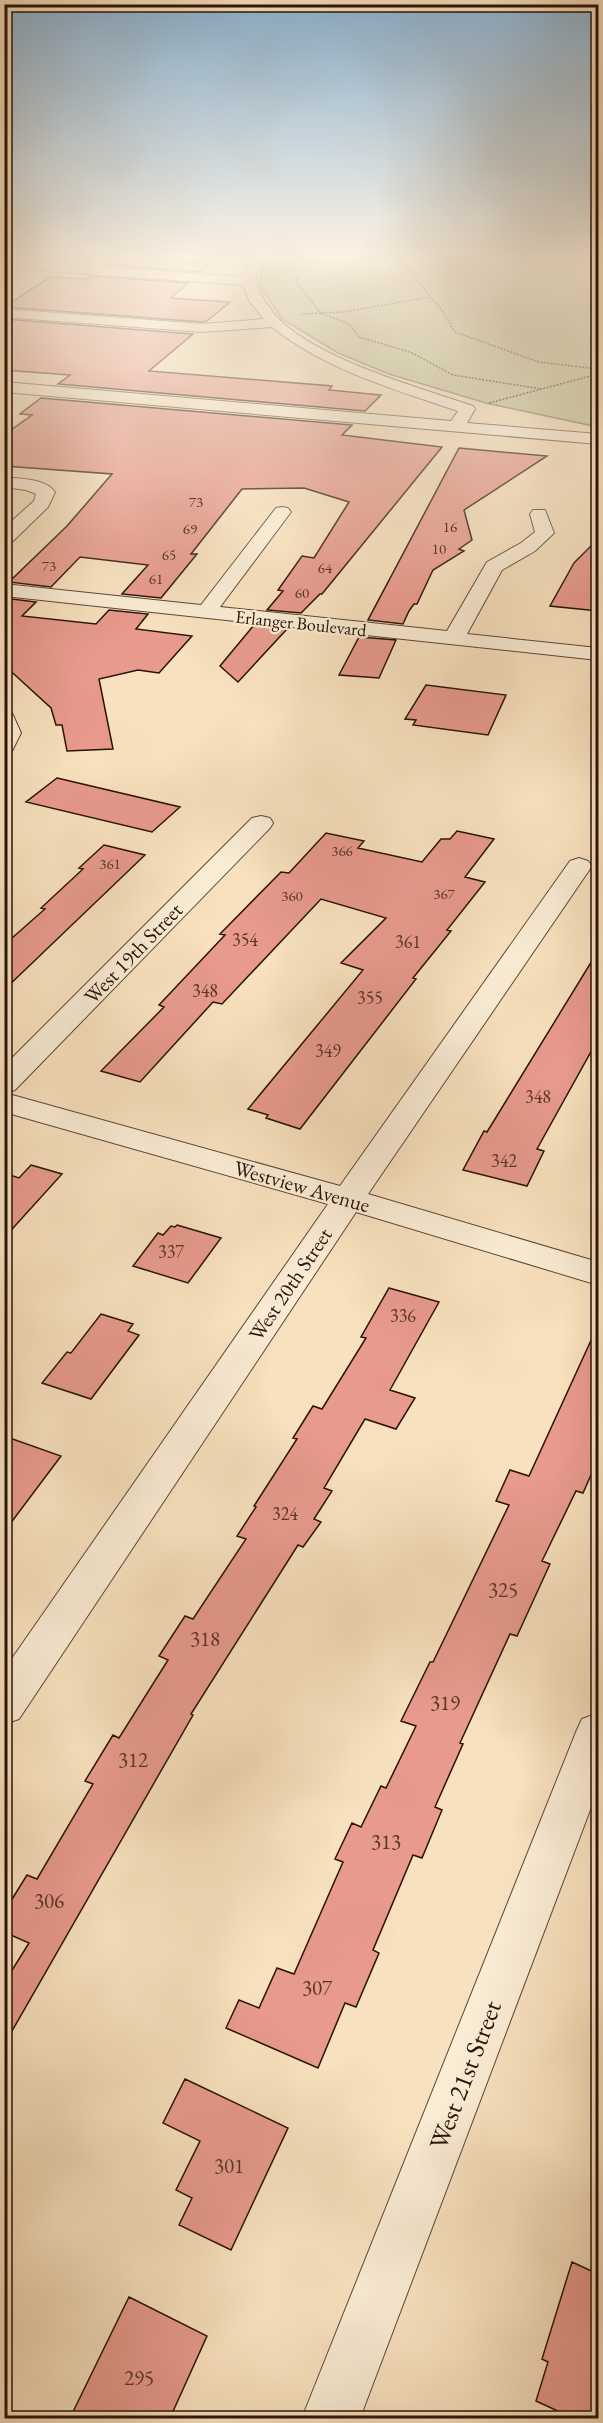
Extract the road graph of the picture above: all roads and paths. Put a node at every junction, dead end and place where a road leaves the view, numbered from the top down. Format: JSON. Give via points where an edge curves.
{"nodes":[{"id":1,"x":366,"y":372,"type":"edge"},
{"id":2,"x":448,"y":372,"type":"edge"},
{"id":3,"x":598,"y":374,"type":"edge"},
{"id":4,"x":4,"y":387,"type":"edge"},
{"id":5,"x":542,"y":389,"type":"junction"},
{"id":6,"x":489,"y":404,"type":"dead end"},
{"id":7,"x":456,"y":427,"type":"junction"},
{"id":8,"x":598,"y":439,"type":"edge"},
{"id":9,"x":4,"y":483,"type":"edge"},
{"id":10,"x":282,"y":512,"type":"dead end"},
{"id":11,"x":539,"y":514,"type":"dead end"},
{"id":12,"x":4,"y":539,"type":"edge"},
{"id":13,"x":4,"y":590,"type":"edge"},
{"id":14,"x":204,"y":613,"type":"junction"},
{"id":15,"x":454,"y":638,"type":"junction"},
{"id":16,"x":598,"y":654,"type":"edge"},
{"id":17,"x":4,"y":718,"type":"edge"},
{"id":18,"x":4,"y":746,"type":"edge"},
{"id":19,"x":261,"y":823,"type":"dead end"},
{"id":20,"x":579,"y":866,"type":"dead end"},
{"id":21,"x":4,"y":1084,"type":"edge"},
{"id":22,"x":4,"y":1102,"type":"edge"},
{"id":23,"x":348,"y":1199,"type":"junction"},
{"id":24,"x":598,"y":1274,"type":"edge"},
{"id":25,"x":4,"y":1706,"type":"edge"},
{"id":26,"x":598,"y":1732,"type":"edge"},
{"id":27,"x":331,"y":2418,"type":"edge"}],
"edges":[{"from":1,"to":7,"type":"street","via":[[467,409]]},
{"from":2,"to":5,"type":"path"},
{"from":3,"to":5,"type":"path"},
{"from":4,"to":7,"type":"street"},
{"from":5,"to":6,"type":"path"},
{"from":7,"to":8,"type":"street"},
{"from":9,"to":12,"type":"street","via":[[30,485],[46,492],[42,503]]},
{"from":10,"to":14,"type":"street"},
{"from":11,"to":15,"type":"street","via":[[545,533],[494,566]]},
{"from":13,"to":14,"type":"street","name":"Erlanger Boulevard"},
{"from":14,"to":15,"type":"street","name":"Erlanger Boulevard"},
{"from":15,"to":16,"type":"street","name":"Erlanger Boulevard"},
{"from":17,"to":18,"type":"street","via":[[10,734]]},
{"from":19,"to":21,"type":"street","name":"West 19th Street"},
{"from":20,"to":23,"type":"street","name":"West 20th Street"},
{"from":22,"to":23,"type":"street","name":"Westview Avenue"},
{"from":23,"to":24,"type":"street","name":"Westview Avenue"},
{"from":23,"to":25,"type":"street","name":"West 20th Street"},
{"from":26,"to":27,"type":"street","name":"West 21st Street"}]}
